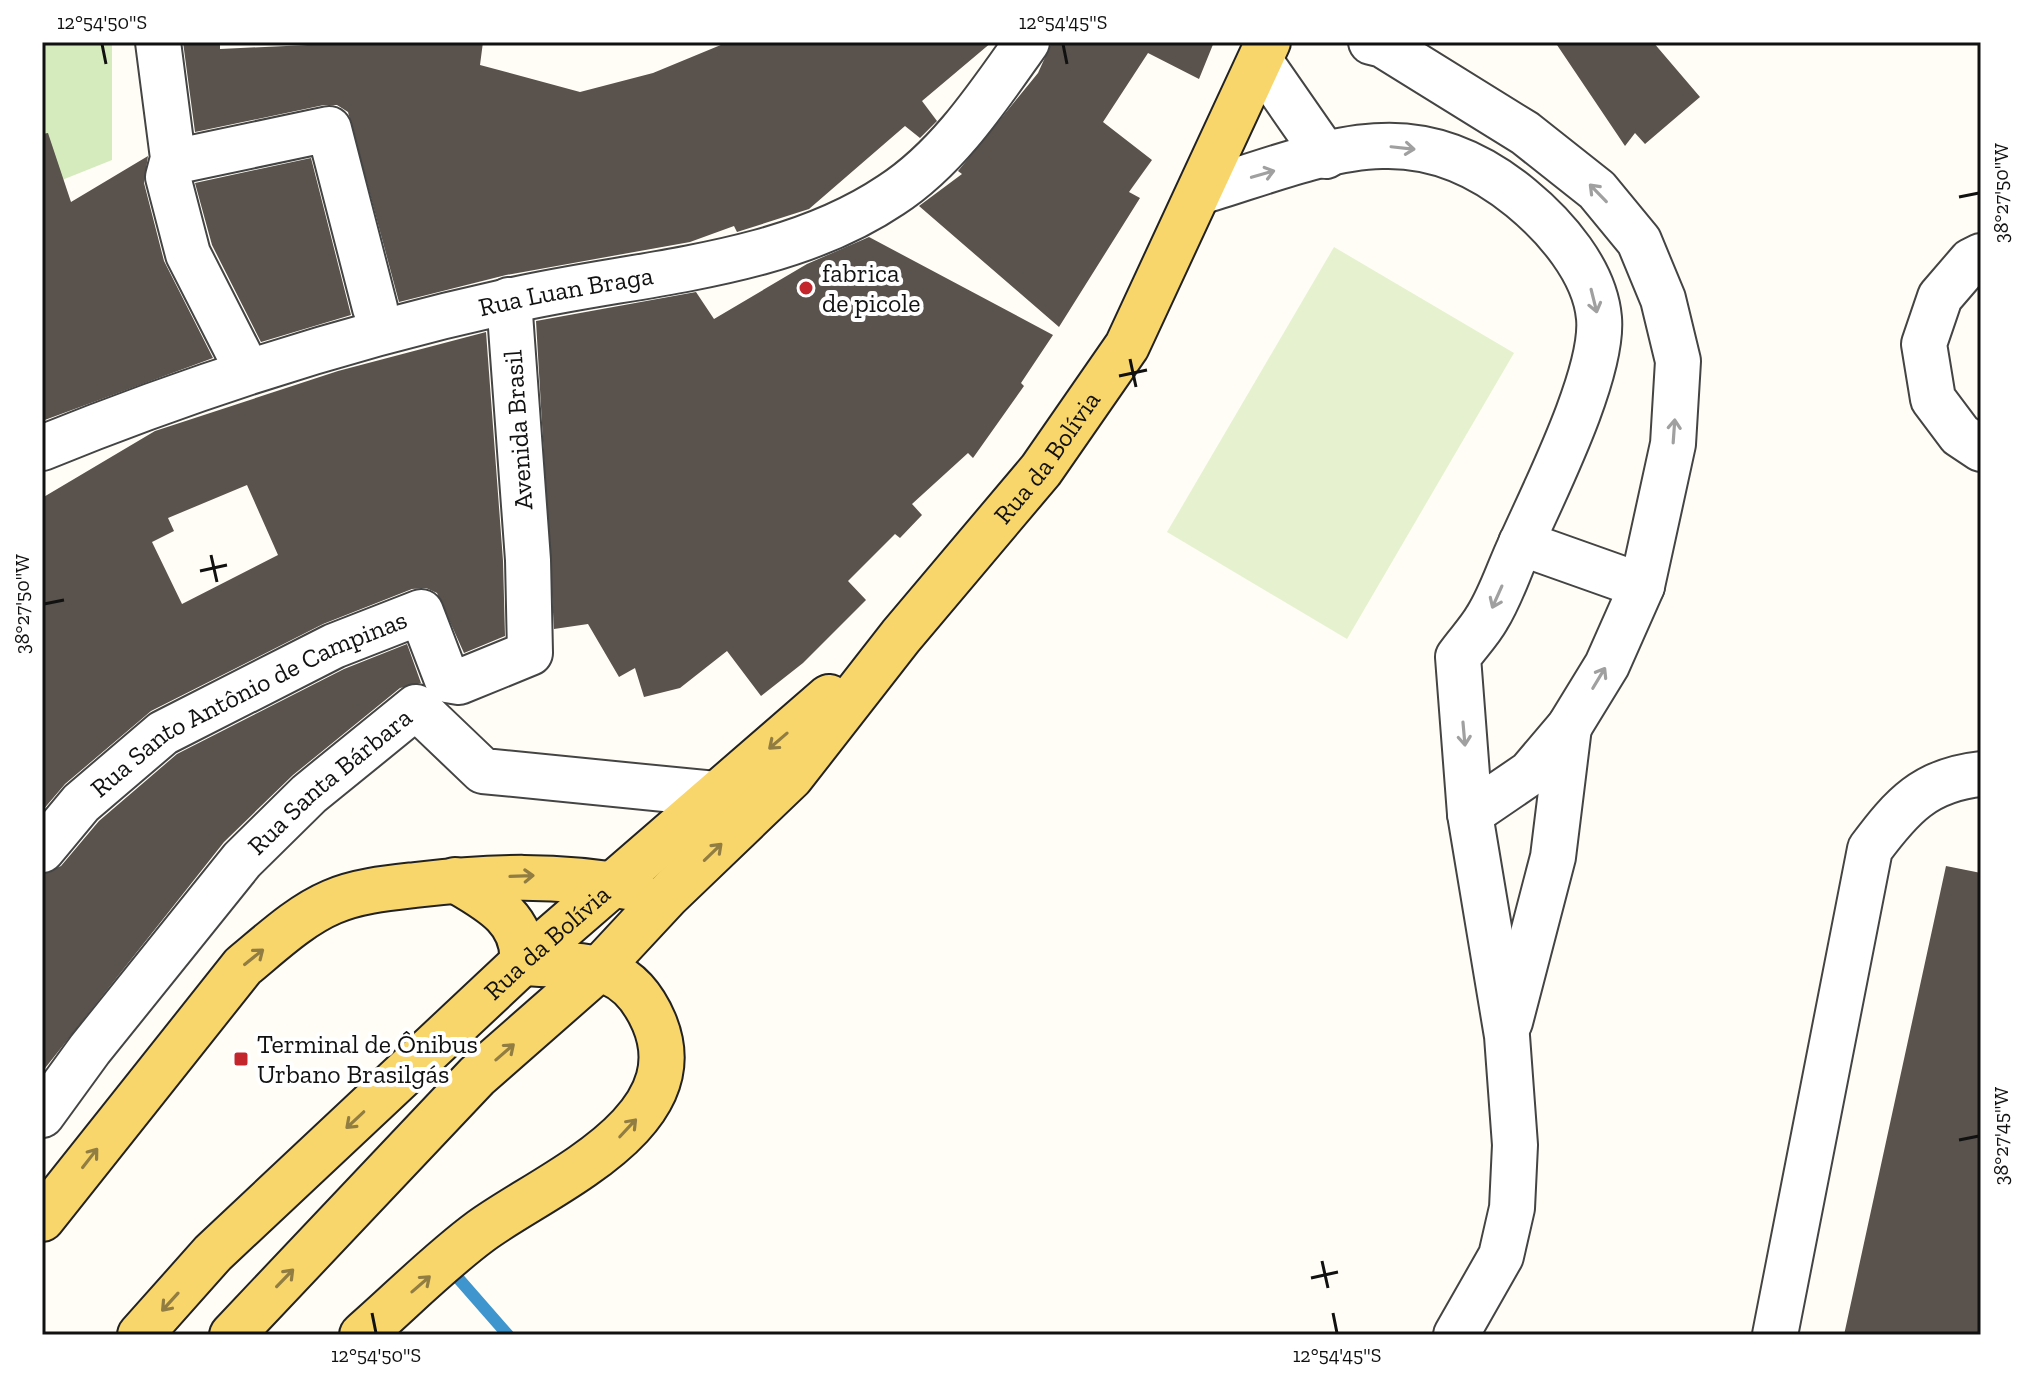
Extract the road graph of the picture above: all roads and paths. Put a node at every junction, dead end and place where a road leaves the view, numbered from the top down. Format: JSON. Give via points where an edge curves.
{"nodes":[{"id":1,"x":158,"y":42,"type":"edge"},
{"id":2,"x":1027,"y":42,"type":"edge"},
{"id":3,"x":1378,"y":43,"type":"edge"},
{"id":4,"x":1264,"y":51,"type":"edge"},
{"id":5,"x":1326,"y":156,"type":"junction"},
{"id":6,"x":173,"y":162,"type":"junction"},
{"id":7,"x":1200,"y":192,"type":"junction"},
{"id":8,"x":1981,"y":256,"type":"edge"},
{"id":9,"x":509,"y":300,"type":"junction"},
{"id":10,"x":375,"y":308,"type":"dead end"},
{"id":11,"x":239,"y":354,"type":"dead end"},
{"id":12,"x":42,"y":448,"type":"edge"},
{"id":13,"x":1981,"y":449,"type":"edge"},
{"id":14,"x":1521,"y":543,"type":"junction"},
{"id":15,"x":528,"y":560,"type":"joint"},
{"id":16,"x":1642,"y":586,"type":"junction"},
{"id":17,"x":901,"y":636,"type":"junction"},
{"id":18,"x":1569,"y":727,"type":"junction"},
{"id":19,"x":1981,"y":774,"type":"edge"},
{"id":20,"x":715,"y":794,"type":"junction"},
{"id":21,"x":1470,"y":814,"type":"junction"},
{"id":22,"x":42,"y":850,"type":"edge"},
{"id":23,"x":455,"y":880,"type":"junction"},
{"id":24,"x":614,"y":884,"type":"junction"},
{"id":25,"x":668,"y":895,"type":"junction"},
{"id":26,"x":522,"y":963,"type":"junction"},
{"id":27,"x":600,"y":968,"type":"junction"},
{"id":28,"x":1507,"y":1036,"type":"junction"},
{"id":29,"x":42,"y":1115,"type":"edge"},
{"id":30,"x":42,"y":1219,"type":"edge"},
{"id":31,"x":140,"y":1335,"type":"edge"},
{"id":32,"x":232,"y":1335,"type":"edge"},
{"id":33,"x":362,"y":1335,"type":"edge"},
{"id":34,"x":1456,"y":1335,"type":"edge"},
{"id":35,"x":1775,"y":1335,"type":"edge"}],
"edges":[{"from":1,"to":6,"type":"street"},
{"from":2,"to":9,"type":"street","name":"Rua Luan Braga","via":[[978,111],[922,171],[840,224],[729,258]]},
{"from":16,"to":3,"type":"street","one_way":true,"via":[[1673,444],[1678,361],[1663,299],[1639,241],[1597,190],[1525,133]]},
{"from":4,"to":5,"type":"street"},
{"from":4,"to":7,"type":"main road","name":"Rua da Bolívia"},
{"from":7,"to":5,"type":"street","one_way":true},
{"from":5,"to":14,"type":"street","one_way":true,"via":[[1382,146],[1460,158],[1503,183],[1543,216],[1591,287],[1599,318],[1595,357],[1563,450]]},
{"from":6,"to":10,"type":"street","via":[[329,129]]},
{"from":6,"to":11,"type":"street","via":[[168,177],[188,254]]},
{"from":7,"to":17,"type":"main road","name":"Rua da Bolívia","via":[[1127,346],[1041,470]]},
{"from":8,"to":13,"type":"street","via":[[1940,297],[1924,344],[1933,399],[1960,435]]},
{"from":9,"to":12,"type":"street","name":"Rua Luan Braga","via":[[356,340],[132,411]]},
{"from":9,"to":15,"type":"street","name":"Avenida Brasil"},
{"from":14,"to":16,"type":"street"},
{"from":14,"to":21,"type":"street","one_way":true,"via":[[1488,617],[1458,657]]},
{"from":15,"to":22,"type":"street","name":"Rua Santo Antônio de Campinas","via":[[530,653],[459,682],[447,680],[421,612],[334,646],[163,733],[81,803]]},
{"from":18,"to":16,"type":"street","one_way":true,"via":[[1607,665]]},
{"from":17,"to":20,"type":"main road","name":"Rua da Bolívia","one_way":true},
{"from":25,"to":17,"type":"main road","name":"Rua da Bolívia","one_way":true,"via":[[791,777]]},
{"from":18,"to":21,"type":"street","via":[[1530,773]]},
{"from":18,"to":28,"type":"street","via":[[1553,857]]},
{"from":19,"to":35,"type":"street","via":[[1925,789],[1896,813],[1870,849]]},
{"from":20,"to":24,"type":"main road","name":"Rua da Bolívia"},
{"from":20,"to":29,"type":"street","name":"Rua Santa Bárbara","via":[[483,771],[416,707],[309,794],[242,860]]},
{"from":21,"to":28,"type":"street"},
{"from":23,"to":24,"type":"main road","one_way":true,"via":[[531,875]]},
{"from":23,"to":26,"type":"main road","via":[[507,915],[519,931]]},
{"from":30,"to":23,"type":"main road","one_way":true,"via":[[243,966],[332,902],[387,888]]},
{"from":24,"to":25,"type":"main road"},
{"from":24,"to":26,"type":"main road","name":"Rua da Bolívia"},
{"from":25,"to":27,"type":"main road","name":"Rua da Bolívia"},
{"from":26,"to":27,"type":"main road"},
{"from":26,"to":31,"type":"main road","name":"Rua da Bolívia","one_way":true,"via":[[213,1253]]},
{"from":32,"to":27,"type":"main road","name":"Rua da Bolívia","one_way":true,"via":[[477,1076]]},
{"from":33,"to":27,"type":"main road","one_way":true,"via":[[481,1232],[606,1150],[633,1124],[663,1069],[660,1036],[645,1001],[625,978]]},
{"from":28,"to":34,"type":"street","via":[[1515,1145],[1512,1208],[1501,1256]]}]}
